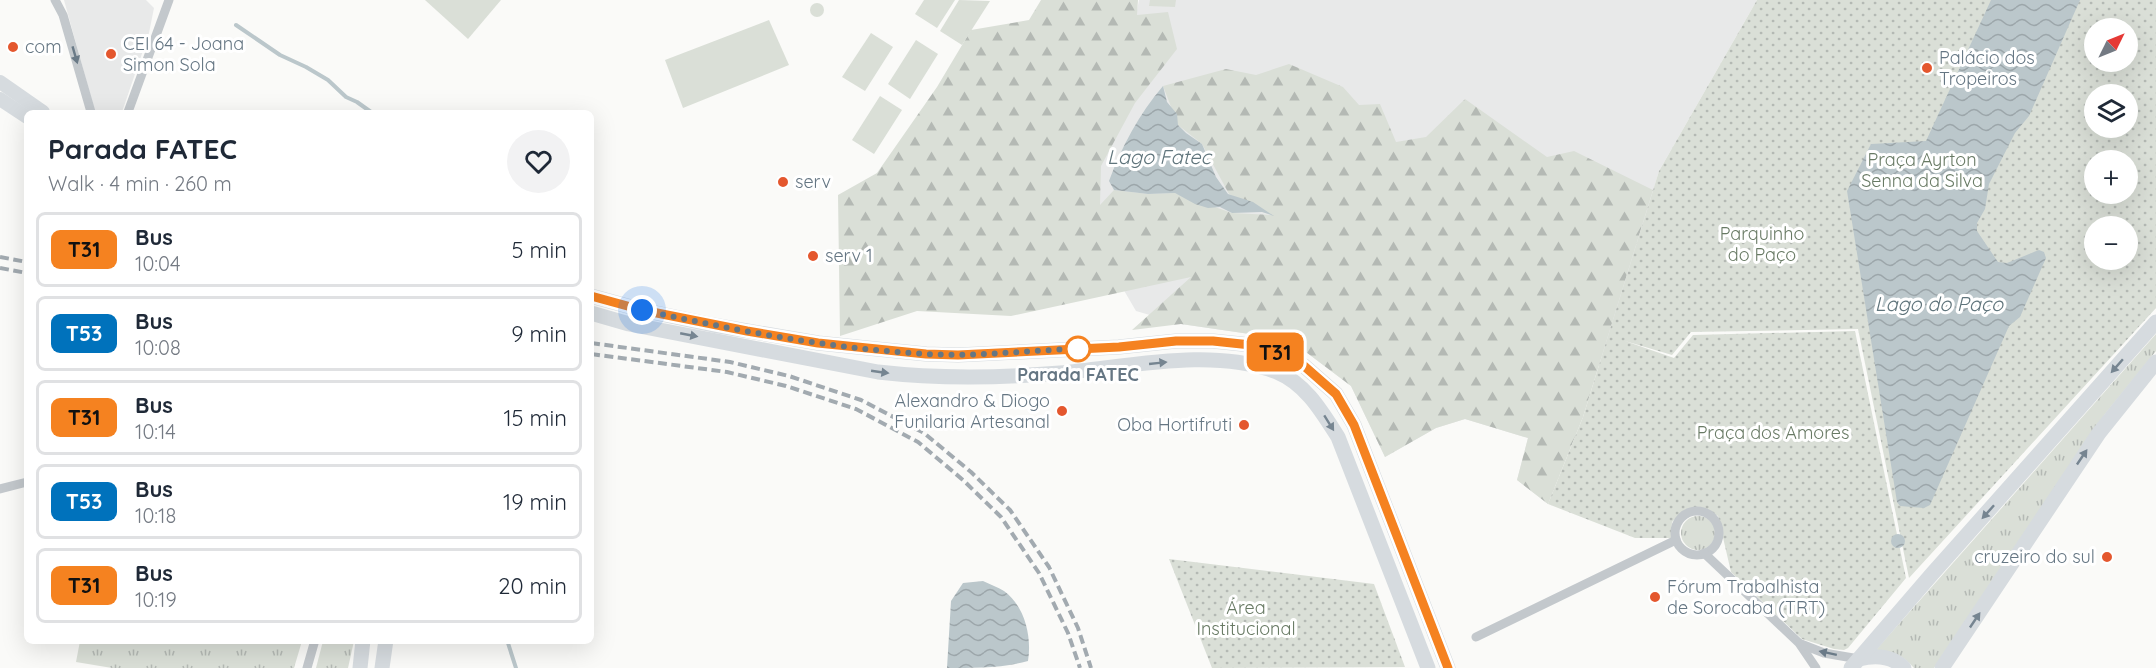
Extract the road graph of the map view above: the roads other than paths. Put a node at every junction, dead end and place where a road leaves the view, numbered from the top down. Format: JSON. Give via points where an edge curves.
{"nodes":[{"id":1,"x":55,"y":0,"type":"edge"},
{"id":2,"x":169,"y":0,"type":"edge"},
{"id":3,"x":0,"y":82,"type":"edge"},
{"id":4,"x":0,"y":99,"type":"edge"},
{"id":5,"x":40,"y":110,"type":"edge"},
{"id":6,"x":90,"y":110,"type":"edge"},
{"id":7,"x":129,"y":110,"type":"edge"},
{"id":8,"x":24,"y":115,"type":"edge"},
{"id":9,"x":594,"y":297,"type":"edge"},
{"id":10,"x":594,"y":314,"type":"edge"},
{"id":11,"x":2156,"y":322,"type":"edge"},
{"id":12,"x":2156,"y":362,"type":"edge"},
{"id":13,"x":24,"y":483,"type":"edge"},
{"id":14,"x":0,"y":489,"type":"edge"},
{"id":15,"x":1676,"y":540,"type":"junction"},
{"id":16,"x":1704,"y":553,"type":"junction"},
{"id":17,"x":1476,"y":637,"type":"dead end"},
{"id":18,"x":1799,"y":643,"type":"junction"},
{"id":19,"x":314,"y":644,"type":"edge"},
{"id":20,"x":363,"y":644,"type":"edge"},
{"id":21,"x":385,"y":644,"type":"edge"},
{"id":22,"x":1855,"y":663,"type":"edge"},
{"id":23,"x":307,"y":668,"type":"edge"},
{"id":24,"x":360,"y":668,"type":"edge"},
{"id":25,"x":382,"y":668,"type":"edge"},
{"id":26,"x":1428,"y":668,"type":"edge"},
{"id":27,"x":1448,"y":668,"type":"edge"},
{"id":28,"x":1816,"y":668,"type":"edge"},
{"id":29,"x":1904,"y":668,"type":"edge"},
{"id":30,"x":1942,"y":668,"type":"edge"}],
"edges":[{"from":1,"to":6,"type":"street","one_way":true,"via":[[63,15]]},
{"from":2,"to":7,"type":"street"},
{"from":3,"to":5,"type":"main road"},
{"from":4,"to":8,"type":"main road"},
{"from":9,"to":27,"type":"main road","via":[[744,331],[926,354],[1119,347],[1176,341],[1251,345],[1281,353],[1303,365],[1336,394],[1354,425]]},
{"from":10,"to":26,"type":"main road","one_way":true,"via":[[629,324],[913,376],[983,378],[1192,360],[1232,362],[1279,373],[1304,389],[1338,437]]},
{"from":11,"to":22,"type":"main road","one_way":true},
{"from":30,"to":12,"type":"main road","one_way":true,"via":[[2099,433]]},
{"from":13,"to":14,"type":"street"},
{"from":15,"to":16,"type":"street","via":[[1684,551]]},
{"from":15,"to":16,"type":"street","via":[[1676,526],[1684,514],[1706,512],[1719,530],[1716,544]]},
{"from":15,"to":17,"type":"street"},
{"from":16,"to":18,"type":"street"},
{"from":22,"to":18,"type":"street","one_way":true},
{"from":18,"to":28,"type":"street"},
{"from":19,"to":23,"type":"street"},
{"from":20,"to":24,"type":"main road"},
{"from":21,"to":25,"type":"main road"},
{"from":22,"to":29,"type":"main road","via":[[1872,656],[1889,658]]}]}
